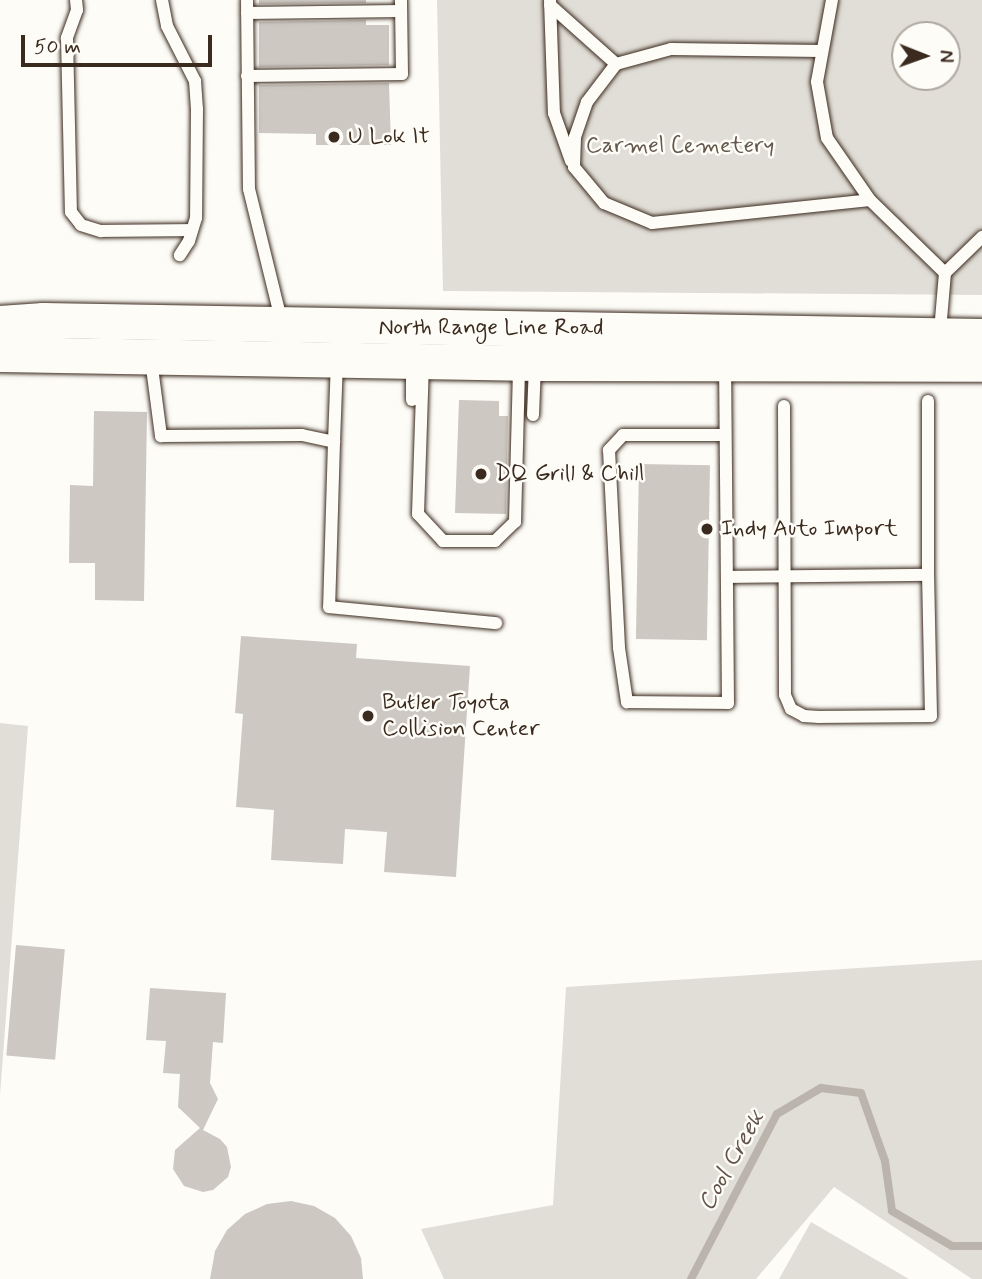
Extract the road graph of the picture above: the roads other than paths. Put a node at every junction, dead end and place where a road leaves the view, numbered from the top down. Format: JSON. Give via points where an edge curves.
{"nodes":[{"id":1,"x":76,"y":0,"type":"edge"},
{"id":2,"x":162,"y":0,"type":"edge"},
{"id":3,"x":832,"y":0,"type":"edge"},
{"id":4,"x":550,"y":2,"type":"edge"},
{"id":5,"x":401,"y":5,"type":"edge"},
{"id":6,"x":247,"y":6,"type":"edge"},
{"id":7,"x":821,"y":51,"type":"junction"},
{"id":8,"x":616,"y":64,"type":"junction"},
{"id":9,"x":247,"y":76,"type":"junction"},
{"id":10,"x":574,"y":167,"type":"junction"},
{"id":11,"x":870,"y":200,"type":"junction"},
{"id":12,"x":192,"y":230,"type":"junction"},
{"id":13,"x":982,"y":237,"type":"edge"},
{"id":14,"x":180,"y":255,"type":"dead end"},
{"id":15,"x":945,"y":273,"type":"junction"},
{"id":16,"x":0,"y":323,"type":"edge"},
{"id":17,"x":939,"y":335,"type":"junction"},
{"id":18,"x":982,"y":336,"type":"edge"},
{"id":19,"x":283,"y":341,"type":"junction"},
{"id":20,"x":337,"y":343,"type":"junction"},
{"id":21,"x":418,"y":344,"type":"junction"},
{"id":22,"x":725,"y":347,"type":"junction"},
{"id":23,"x":0,"y":354,"type":"edge"},
{"id":24,"x":151,"y":356,"type":"junction"},
{"id":25,"x":527,"y":363,"type":"junction"},
{"id":26,"x":982,"y":364,"type":"edge"},
{"id":27,"x":412,"y":400,"type":"dead end"},
{"id":28,"x":928,"y":401,"type":"dead end"},
{"id":29,"x":783,"y":406,"type":"dead end"},
{"id":30,"x":533,"y":415,"type":"dead end"},
{"id":31,"x":724,"y":435,"type":"junction"},
{"id":32,"x":334,"y":442,"type":"junction"},
{"id":33,"x":928,"y":575,"type":"junction"},
{"id":34,"x":727,"y":576,"type":"junction"},
{"id":35,"x":783,"y":576,"type":"junction"},
{"id":36,"x":496,"y":623,"type":"dead end"}],
"edges":[{"from":1,"to":12,"type":"lane","via":[[67,38],[71,212],[81,225],[101,231]]},
{"from":2,"to":12,"type":"lane","via":[[167,26],[195,81],[197,218]]},
{"from":3,"to":7,"type":"lane"},
{"from":4,"to":8,"type":"lane"},
{"from":4,"to":10,"type":"lane","via":[[554,113]]},
{"from":5,"to":6,"type":"lane"},
{"from":5,"to":9,"type":"lane","via":[[402,74]]},
{"from":6,"to":9,"type":"lane"},
{"from":7,"to":8,"type":"lane","via":[[671,49]]},
{"from":7,"to":11,"type":"lane","via":[[817,82],[827,138]]},
{"from":8,"to":10,"type":"lane","via":[[587,102],[575,137]]},
{"from":9,"to":19,"type":"lane","via":[[249,189]]},
{"from":10,"to":11,"type":"lane","via":[[604,203],[652,223]]},
{"from":11,"to":15,"type":"lane"},
{"from":12,"to":14,"type":"lane"},
{"from":13,"to":15,"type":"lane"},
{"from":15,"to":17,"type":"lane"},
{"from":16,"to":19,"type":"main road","name":"North Range Line Road","via":[[43,320]]},
{"from":17,"to":18,"type":"main road","name":"North Range Line Road"},
{"from":17,"to":22,"type":"main road","name":"North Range Line Road"},
{"from":19,"to":20,"type":"main road","name":"North Range Line Road"},
{"from":19,"to":24,"type":"main road","name":"North Range Line Road"},
{"from":20,"to":21,"type":"main road","name":"North Range Line Road"},
{"from":20,"to":32,"type":"lane"},
{"from":21,"to":22,"type":"main road","name":"North Range Line Road"},
{"from":21,"to":25,"type":"main road","name":"North Range Line Road"},
{"from":21,"to":25,"type":"lane","via":[[418,514],[443,541],[495,541],[515,522]]},
{"from":21,"to":27,"type":"lane"},
{"from":22,"to":25,"type":"main road","name":"North Range Line Road"},
{"from":22,"to":26,"type":"main road","name":"North Range Line Road"},
{"from":22,"to":31,"type":"lane"},
{"from":23,"to":24,"type":"main road","name":"North Range Line Road"},
{"from":24,"to":32,"type":"lane","via":[[160,436],[302,435]]},
{"from":25,"to":30,"type":"lane"},
{"from":28,"to":33,"type":"lane"},
{"from":29,"to":35,"type":"lane"},
{"from":31,"to":34,"type":"lane"},
{"from":31,"to":34,"type":"lane","via":[[622,435],[609,450],[619,648],[627,702],[728,703]]},
{"from":32,"to":36,"type":"lane","via":[[329,607]]},
{"from":33,"to":35,"type":"lane"},
{"from":33,"to":35,"type":"lane","via":[[930,716],[820,717],[791,709],[785,695]]},
{"from":34,"to":35,"type":"lane"}]}
